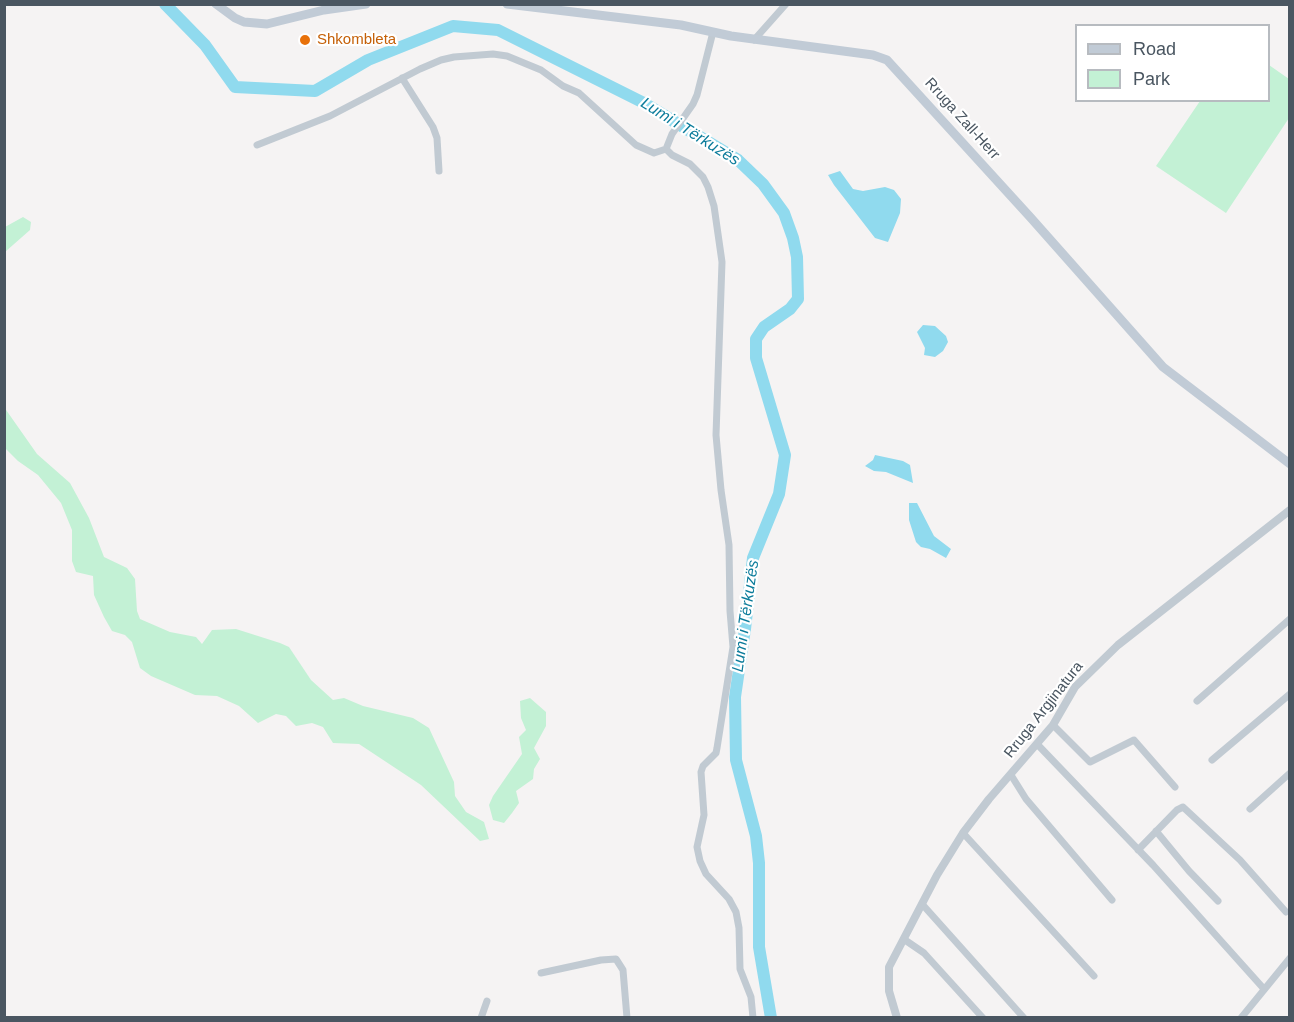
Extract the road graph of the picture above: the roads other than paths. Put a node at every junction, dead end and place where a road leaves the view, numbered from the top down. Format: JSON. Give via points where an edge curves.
{"nodes":[{"id":1,"x":216,"y":4,"type":"edge"},
{"id":2,"x":366,"y":4,"type":"edge"},
{"id":3,"x":507,"y":4,"type":"edge"},
{"id":4,"x":786,"y":4,"type":"edge"},
{"id":5,"x":575,"y":9,"type":"edge"},
{"id":6,"x":713,"y":32,"type":"junction"},
{"id":7,"x":754,"y":40,"type":"junction"},
{"id":8,"x":402,"y":78,"type":"junction"},
{"id":9,"x":257,"y":145,"type":"dead end"},
{"id":10,"x":666,"y":149,"type":"junction"},
{"id":11,"x":439,"y":171,"type":"dead end"},
{"id":12,"x":1290,"y":464,"type":"edge"},
{"id":13,"x":1290,"y":510,"type":"edge"},
{"id":14,"x":1290,"y":619,"type":"edge"},
{"id":15,"x":1290,"y":694,"type":"edge"},
{"id":16,"x":1197,"y":701,"type":"dead end"},
{"id":17,"x":1053,"y":725,"type":"junction"},
{"id":18,"x":1037,"y":744,"type":"junction"},
{"id":19,"x":1212,"y":760,"type":"dead end"},
{"id":20,"x":1290,"y":773,"type":"edge"},
{"id":21,"x":1011,"y":775,"type":"junction"},
{"id":22,"x":1175,"y":787,"type":"dead end"},
{"id":23,"x":1250,"y":809,"type":"dead end"},
{"id":24,"x":1156,"y":831,"type":"junction"},
{"id":25,"x":963,"y":833,"type":"junction"},
{"id":26,"x":1138,"y":850,"type":"junction"},
{"id":27,"x":1112,"y":900,"type":"dead end"},
{"id":28,"x":1218,"y":902,"type":"dead end"},
{"id":29,"x":922,"y":904,"type":"junction"},
{"id":30,"x":1286,"y":912,"type":"dead end"},
{"id":31,"x":904,"y":940,"type":"junction"},
{"id":32,"x":1290,"y":958,"type":"edge"},
{"id":33,"x":540,"y":973,"type":"dead end"},
{"id":34,"x":1094,"y":976,"type":"dead end"},
{"id":35,"x":1264,"y":989,"type":"junction"},
{"id":36,"x":487,"y":1001,"type":"dead end"},
{"id":37,"x":482,"y":1017,"type":"edge"},
{"id":38,"x":627,"y":1017,"type":"edge"},
{"id":39,"x":753,"y":1017,"type":"edge"},
{"id":40,"x":897,"y":1017,"type":"edge"},
{"id":41,"x":983,"y":1017,"type":"edge"},
{"id":42,"x":1024,"y":1017,"type":"edge"},
{"id":43,"x":1241,"y":1017,"type":"edge"}],
"edges":[{"from":1,"to":2,"type":"main road","via":[[244,22],[267,24]]},
{"from":3,"to":5,"type":"main road","name":"Rruga Zall-Herr"},
{"from":4,"to":7,"type":"street"},
{"from":5,"to":6,"type":"main road","name":"Rruga Zall-Herr"},
{"from":6,"to":7,"type":"main road","name":"Rruga Zall-Herr"},
{"from":6,"to":10,"type":"street","via":[[697,95]]},
{"from":7,"to":12,"type":"main road","name":"Rruga Zall-Herr","via":[[887,60],[1163,367]]},
{"from":8,"to":9,"type":"street","via":[[330,116]]},
{"from":8,"to":10,"type":"street","via":[[454,57],[507,56],[541,70],[579,93],[636,145],[654,153]]},
{"from":8,"to":11,"type":"street","via":[[433,127],[439,148]]},
{"from":10,"to":39,"type":"street","via":[[690,164],[708,187],[722,262],[716,435],[729,545],[733,647],[719,742],[716,753],[701,772],[704,815],[697,847],[706,874],[736,912],[740,969],[751,997]]},
{"from":13,"to":17,"type":"street","name":"Rruga Argjinatura","via":[[1118,645],[1075,687]]},
{"from":14,"to":16,"type":"street"},
{"from":15,"to":19,"type":"street"},
{"from":17,"to":18,"type":"street","name":"Rruga Argjinatura"},
{"from":17,"to":22,"type":"street","via":[[1090,762],[1134,740]]},
{"from":18,"to":21,"type":"street","name":"Rruga Argjinatura"},
{"from":18,"to":26,"type":"street"},
{"from":20,"to":23,"type":"street"},
{"from":21,"to":25,"type":"street","name":"Rruga Argjinatura"},
{"from":21,"to":27,"type":"street","via":[[1026,799]]},
{"from":24,"to":26,"type":"street"},
{"from":24,"to":28,"type":"street"},
{"from":24,"to":30,"type":"street","via":[[1177,810],[1186,808]]},
{"from":25,"to":29,"type":"street","name":"Rruga Argjinatura"},
{"from":25,"to":34,"type":"street"},
{"from":26,"to":35,"type":"street"},
{"from":29,"to":31,"type":"street","name":"Rruga Argjinatura"},
{"from":29,"to":42,"type":"street"},
{"from":31,"to":40,"type":"street","name":"Rruga Argjinatura","via":[[888,974]]},
{"from":31,"to":41,"type":"street","via":[[932,961]]},
{"from":32,"to":35,"type":"street"},
{"from":33,"to":38,"type":"street","via":[[616,959],[623,969]]},
{"from":35,"to":43,"type":"street"},
{"from":36,"to":37,"type":"street"}]}
